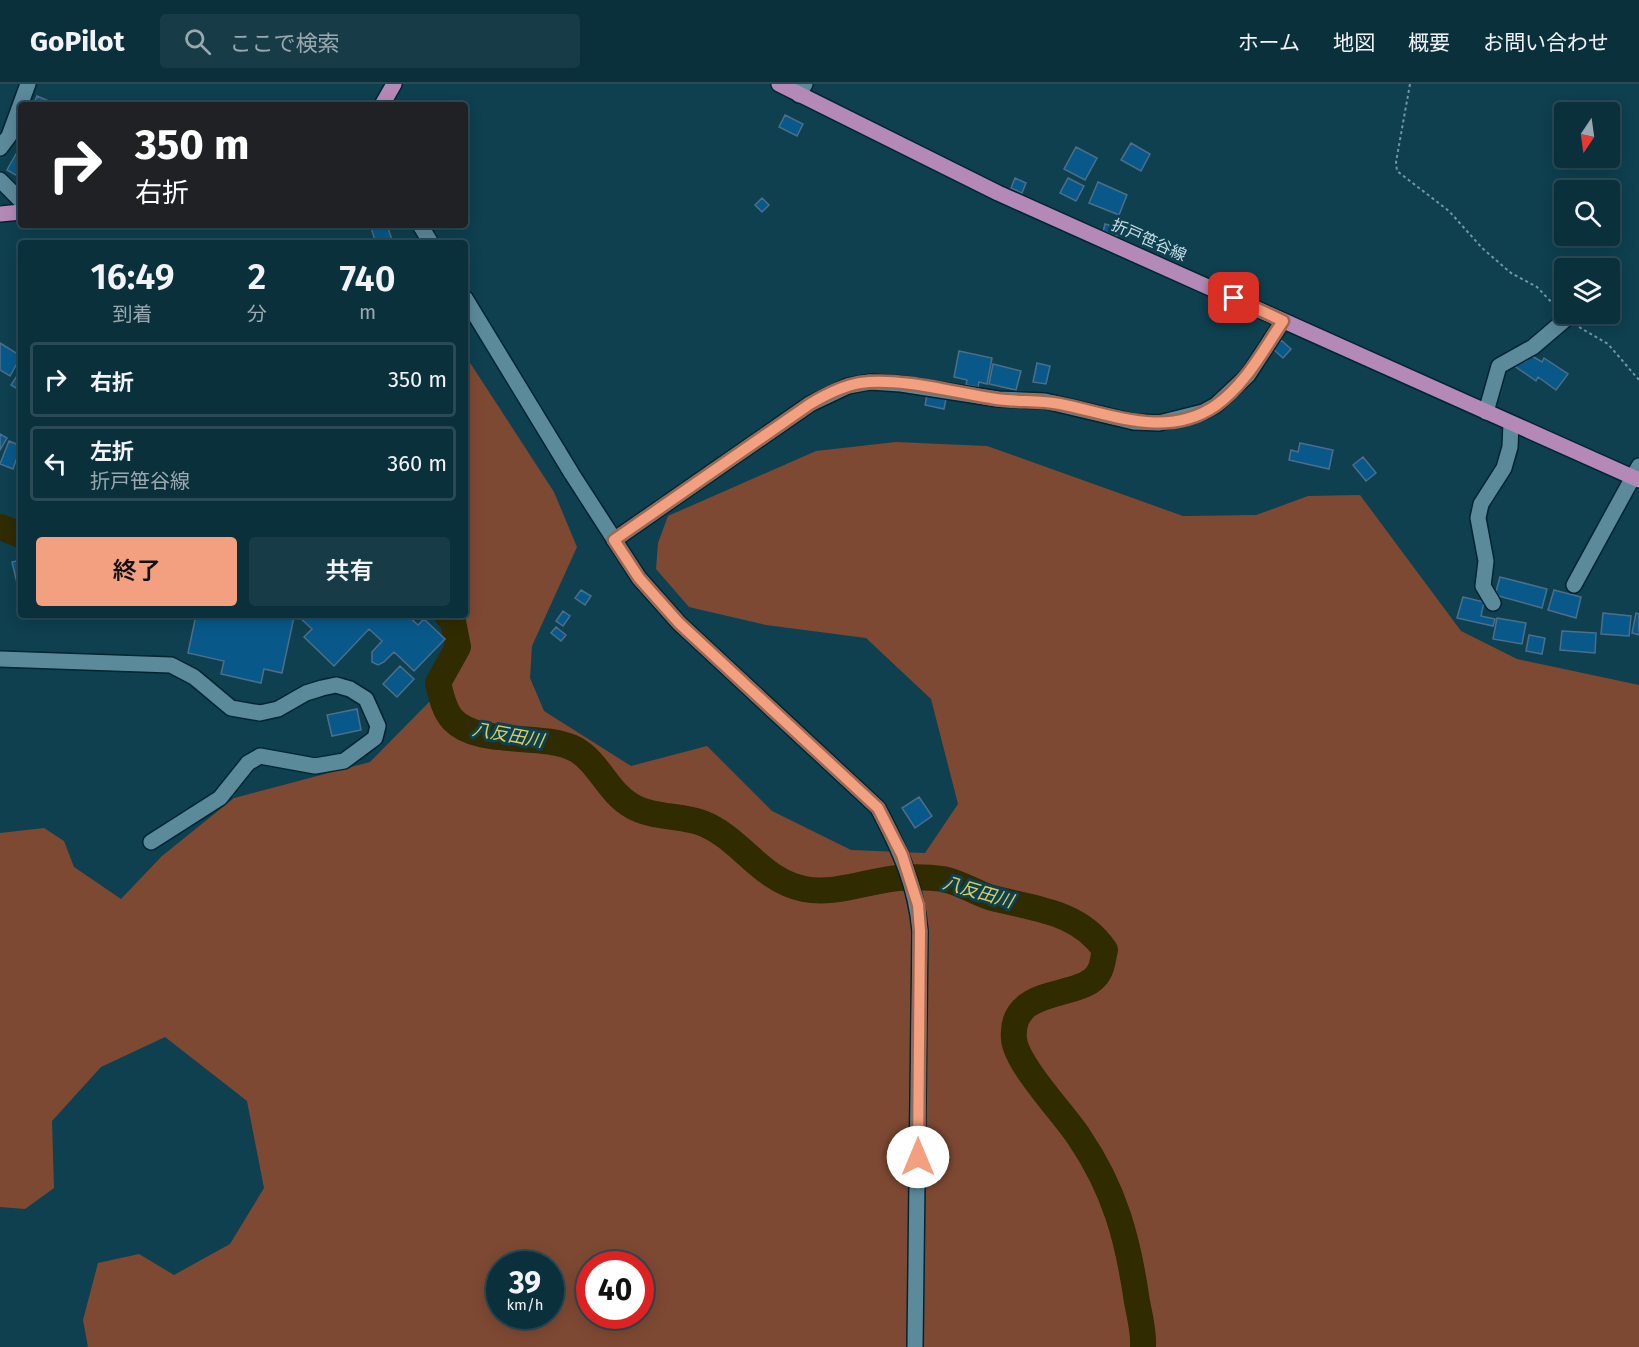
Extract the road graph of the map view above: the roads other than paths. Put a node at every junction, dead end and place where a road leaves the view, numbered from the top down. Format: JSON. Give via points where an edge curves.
{"nodes":[{"id":1,"x":28,"y":84,"type":"edge"},
{"id":2,"x":394,"y":84,"type":"edge"},
{"id":3,"x":779,"y":84,"type":"edge"},
{"id":4,"x":802,"y":89,"type":"edge"},
{"id":5,"x":21,"y":102,"type":"edge"},
{"id":6,"x":384,"y":102,"type":"edge"},
{"id":7,"x":18,"y":111,"type":"edge"},
{"id":8,"x":0,"y":148,"type":"edge"},
{"id":9,"x":0,"y":180,"type":"edge"},
{"id":10,"x":18,"y":198,"type":"edge"},
{"id":11,"x":18,"y":212,"type":"edge"},
{"id":12,"x":0,"y":214,"type":"edge"},
{"id":13,"x":468,"y":303,"type":"edge"},
{"id":14,"x":1283,"y":321,"type":"junction"},
{"id":15,"x":1560,"y":324,"type":"edge"},
{"id":16,"x":1486,"y":412,"type":"junction"},
{"id":17,"x":1511,"y":423,"type":"junction"},
{"id":18,"x":1637,"y":475,"type":"edge"},
{"id":19,"x":614,"y":540,"type":"junction"},
{"id":20,"x":1574,"y":585,"type":"dead end"},
{"id":21,"x":1493,"y":603,"type":"dead end"},
{"id":22,"x":0,"y":659,"type":"edge"},
{"id":23,"x":151,"y":842,"type":"dead end"},
{"id":24,"x":915,"y":1347,"type":"edge"}],
"edges":[{"from":1,"to":5,"type":"street"},
{"from":2,"to":6,"type":"main road"},
{"from":3,"to":4,"type":"main road","name":"折戸笹谷線"},
{"from":4,"to":14,"type":"main road","name":"折戸笹谷線","via":[[998,193]]},
{"from":7,"to":8,"type":"street"},
{"from":9,"to":10,"type":"street"},
{"from":11,"to":12,"type":"main road"},
{"from":13,"to":19,"type":"street"},
{"from":14,"to":16,"type":"main road","name":"折戸笹谷線"},
{"from":14,"to":19,"type":"street","via":[[1248,375],[1216,405],[1159,423],[1134,422],[1045,401],[998,399],[901,384],[870,382],[848,386],[810,404]]},
{"from":15,"to":16,"type":"street","via":[[1499,366]]},
{"from":16,"to":17,"type":"main road","name":"折戸笹谷線"},
{"from":17,"to":18,"type":"main road","name":"折戸笹谷線"},
{"from":17,"to":21,"type":"street","via":[[1504,468],[1481,504],[1478,518],[1486,561],[1483,586]]},
{"from":18,"to":20,"type":"street"},
{"from":19,"to":24,"type":"street","via":[[639,578],[679,623],[878,808],[902,855],[918,905],[920,931]]},
{"from":22,"to":23,"type":"street","via":[[171,665],[194,677],[231,708],[260,713],[278,709],[306,693],[336,686],[366,699],[378,726],[375,738],[358,753],[344,761],[315,766],[260,756],[248,763],[220,798]]}]}
